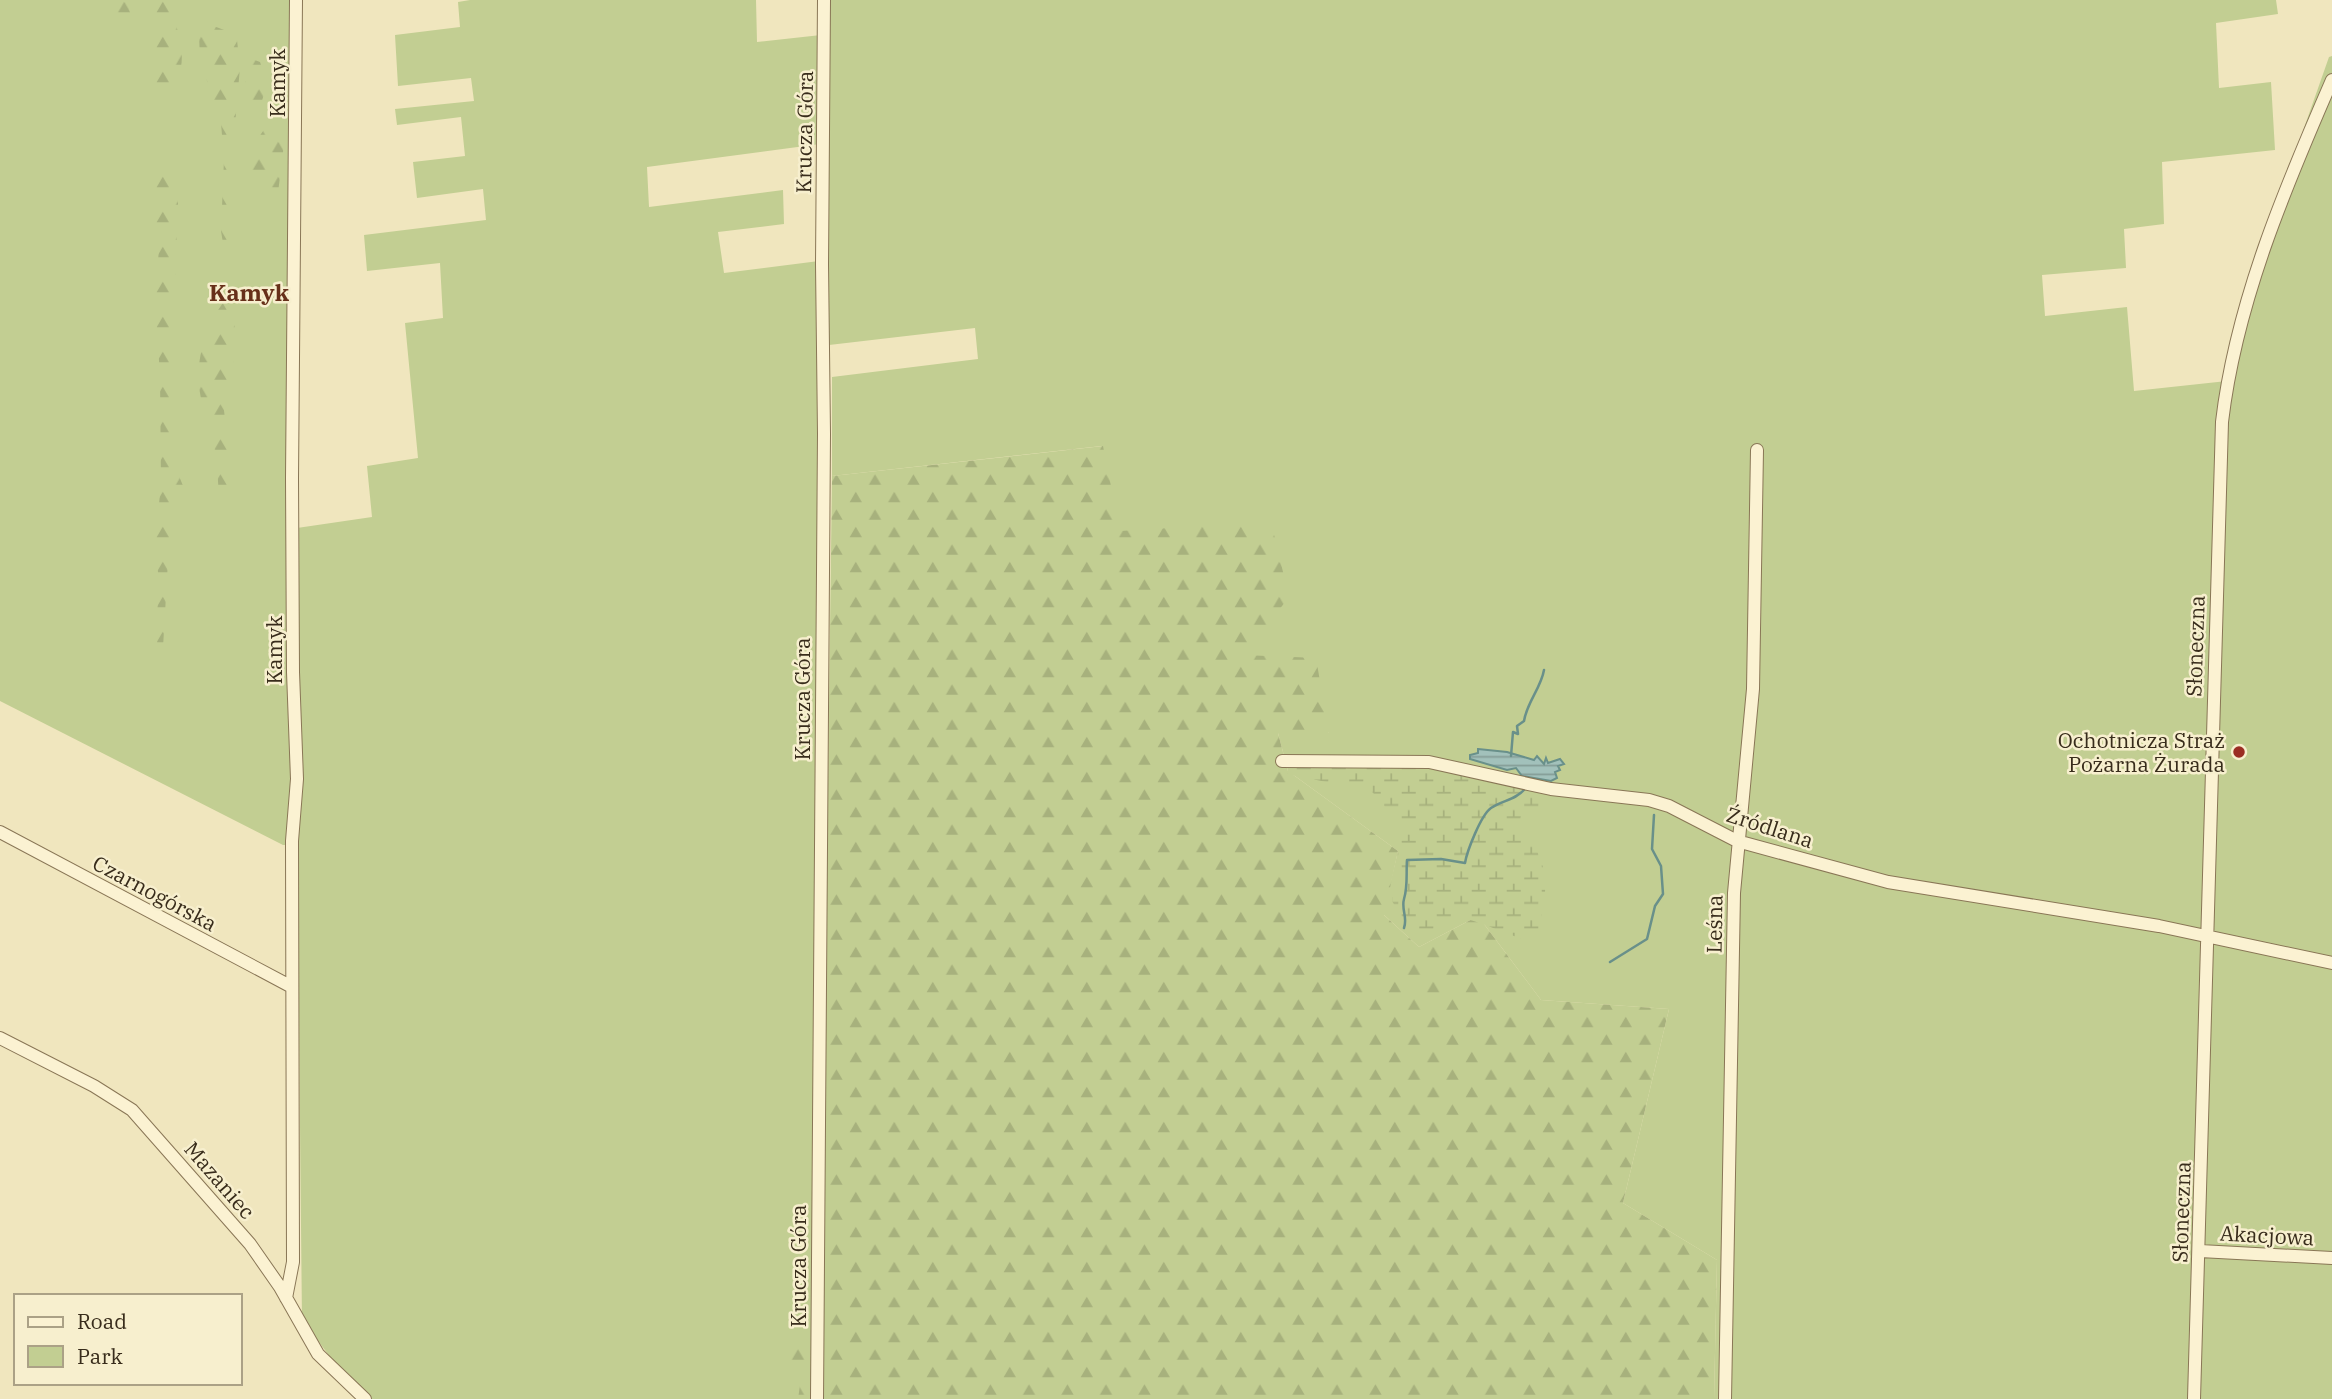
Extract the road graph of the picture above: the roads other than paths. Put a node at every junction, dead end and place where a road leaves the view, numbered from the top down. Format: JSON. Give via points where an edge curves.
{"nodes":[{"id":1,"x":296,"y":0,"type":"edge"},
{"id":2,"x":824,"y":0,"type":"edge"},
{"id":3,"x":2332,"y":80,"type":"edge"},
{"id":4,"x":1757,"y":450,"type":"dead end"},
{"id":5,"x":1282,"y":761,"type":"dead end"},
{"id":6,"x":0,"y":832,"type":"edge"},
{"id":7,"x":1737,"y":841,"type":"junction"},
{"id":8,"x":2207,"y":935,"type":"junction"},
{"id":9,"x":2332,"y":962,"type":"edge"},
{"id":10,"x":292,"y":987,"type":"junction"},
{"id":11,"x":0,"y":1038,"type":"edge"},
{"id":12,"x":2200,"y":1251,"type":"junction"},
{"id":13,"x":2332,"y":1258,"type":"edge"},
{"id":14,"x":286,"y":1298,"type":"junction"},
{"id":15,"x":365,"y":1399,"type":"edge"},
{"id":16,"x":817,"y":1399,"type":"edge"},
{"id":17,"x":1725,"y":1399,"type":"edge"},
{"id":18,"x":2194,"y":1399,"type":"edge"}],
"edges":[{"from":1,"to":10,"type":"street","name":"Kamyk","via":[[292,491],[297,779],[292,841]]},
{"from":2,"to":16,"type":"street","name":"Krucza Góra"},
{"from":3,"to":8,"type":"street","name":"Słoneczna","via":[[2265,249],[2226,389],[2219,481]]},
{"from":4,"to":7,"type":"street","name":"Leśna","via":[[1753,689]]},
{"from":5,"to":7,"type":"street","name":"Źródlana","via":[[1429,762],[1552,789],[1649,800]]},
{"from":6,"to":10,"type":"street","name":"Czarnogórska"},
{"from":7,"to":8,"type":"street","name":"Źródlana","via":[[1888,882]]},
{"from":7,"to":17,"type":"street","name":"Leśna"},
{"from":8,"to":9,"type":"street","name":"Źródlana"},
{"from":8,"to":12,"type":"street","name":"Słoneczna"},
{"from":10,"to":14,"type":"street","name":"Kamyk","via":[[293,1262]]},
{"from":11,"to":14,"type":"street","name":"Mazaniec","via":[[132,1111],[241,1233]]},
{"from":12,"to":13,"type":"street","name":"Akacjowa"},
{"from":12,"to":18,"type":"street","name":"Słoneczna"},
{"from":14,"to":15,"type":"street","name":"Mazaniec","via":[[318,1354]]}]}
